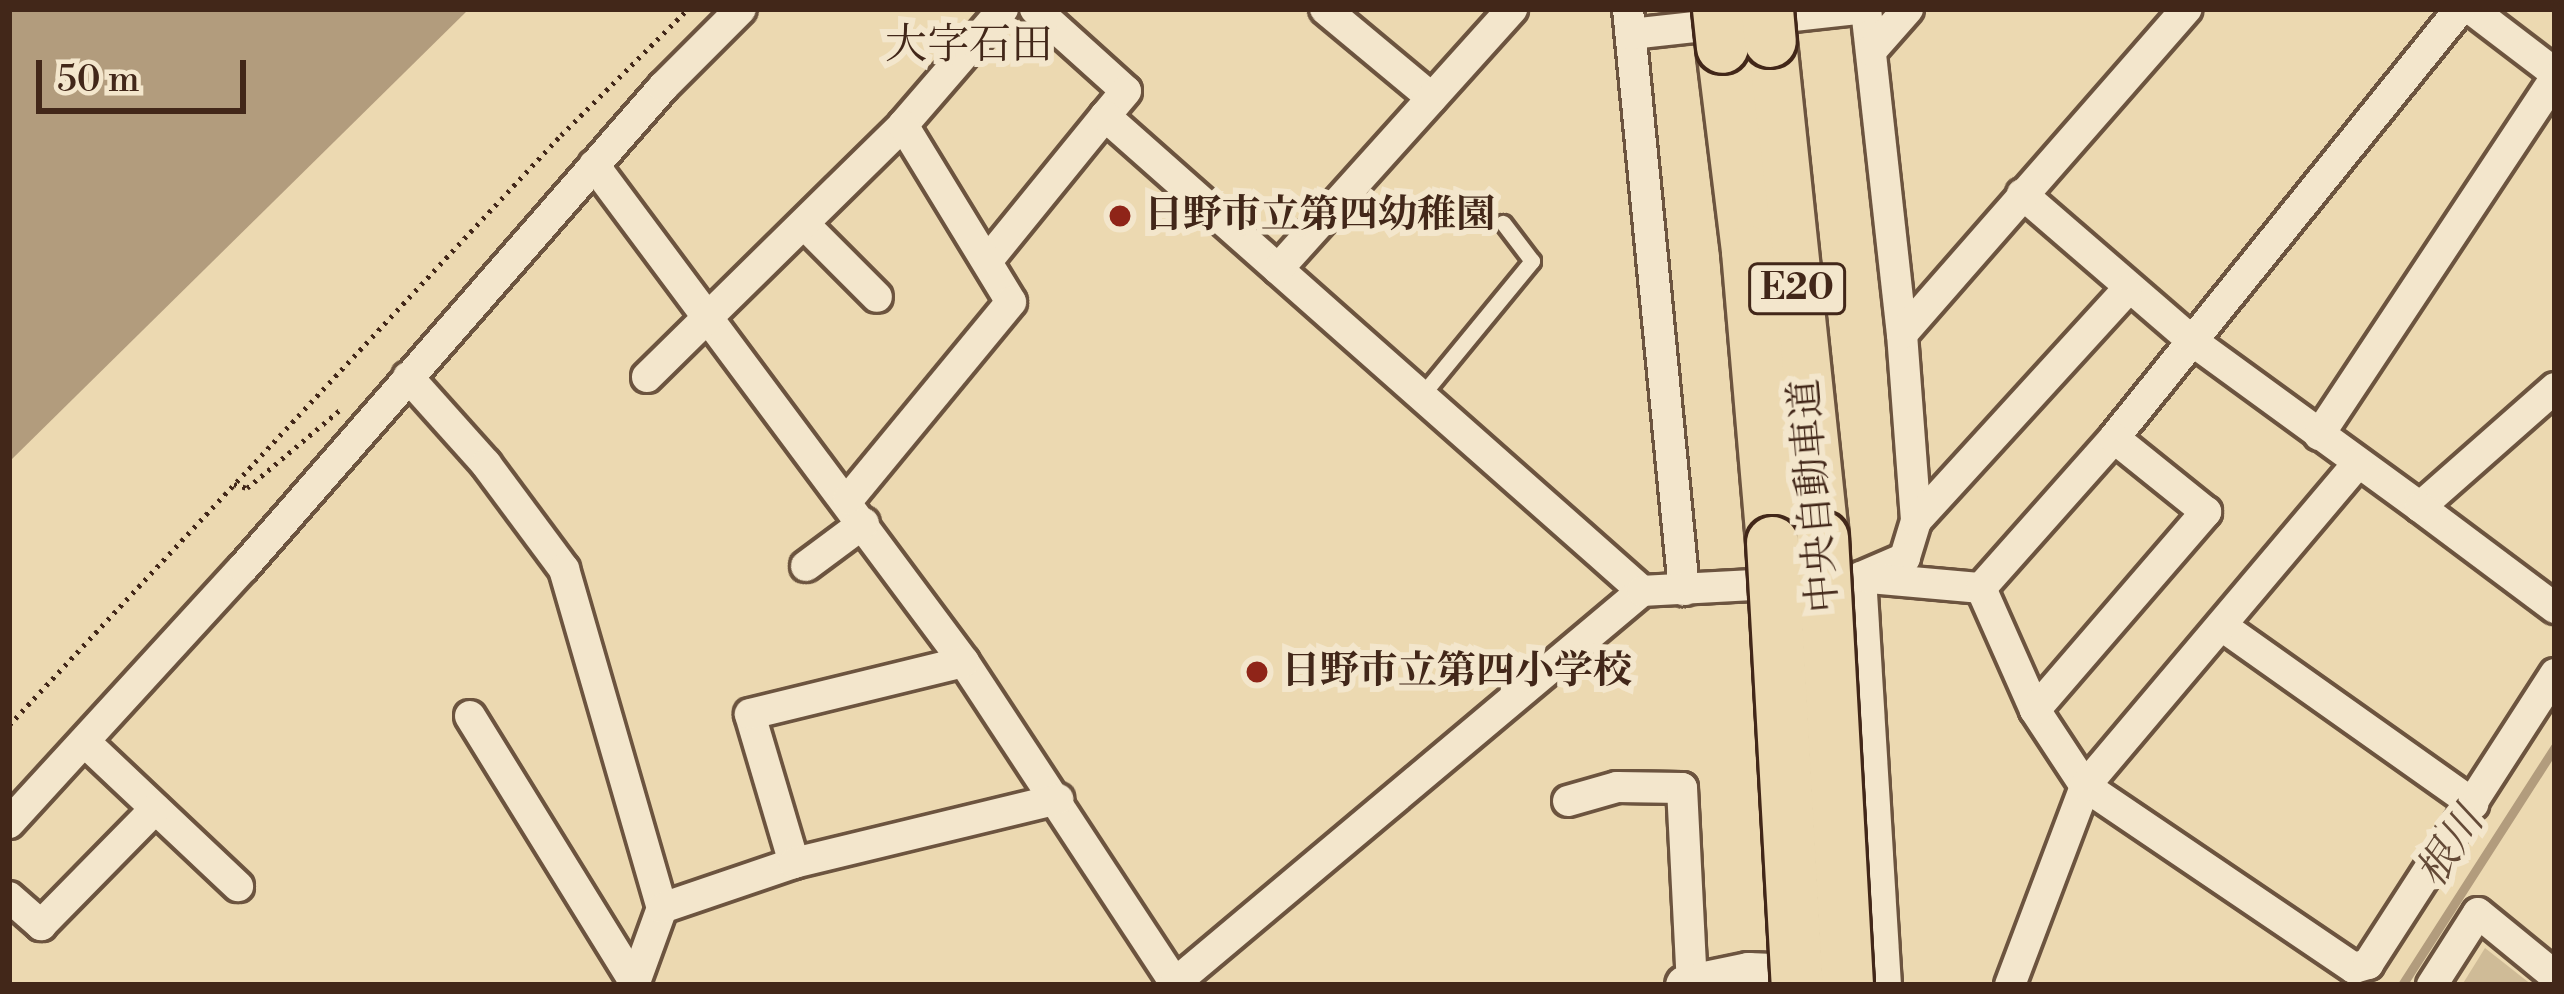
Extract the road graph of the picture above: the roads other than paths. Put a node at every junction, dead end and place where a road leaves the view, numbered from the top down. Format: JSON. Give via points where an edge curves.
{"nodes":[{"id":1,"x":742,"y":9,"type":"edge"},
{"id":2,"x":1003,"y":9,"type":"edge"},
{"id":3,"x":1035,"y":9,"type":"edge"},
{"id":4,"x":1325,"y":9,"type":"edge"},
{"id":5,"x":1512,"y":9,"type":"edge"},
{"id":6,"x":1857,"y":9,"type":"edge"},
{"id":7,"x":1866,"y":9,"type":"edge"},
{"id":8,"x":1908,"y":9,"type":"edge"},
{"id":9,"x":2187,"y":9,"type":"edge"},
{"id":10,"x":2459,"y":9,"type":"edge"},
{"id":11,"x":2471,"y":9,"type":"edge"},
{"id":12,"x":1629,"y":22,"type":"edge"},
{"id":13,"x":1744,"y":27,"type":"edge"},
{"id":14,"x":1871,"y":51,"type":"junction"},
{"id":15,"x":2555,"y":75,"type":"edge"},
{"id":16,"x":1432,"y":98,"type":"junction"},
{"id":17,"x":1105,"y":116,"type":"junction"},
{"id":18,"x":903,"y":124,"type":"junction"},
{"id":19,"x":595,"y":165,"type":"junction"},
{"id":20,"x":2023,"y":194,"type":"junction"},
{"id":21,"x":1503,"y":223,"type":"dead end"},
{"id":22,"x":804,"y":224,"type":"junction"},
{"id":23,"x":988,"y":260,"type":"junction"},
{"id":24,"x":1278,"y":269,"type":"junction"},
{"id":25,"x":2127,"y":290,"type":"junction"},
{"id":26,"x":877,"y":297,"type":"dead end"},
{"id":27,"x":708,"y":320,"type":"junction"},
{"id":28,"x":1902,"y":334,"type":"junction"},
{"id":29,"x":2191,"y":340,"type":"junction"},
{"id":30,"x":408,"y":377,"type":"junction"},
{"id":31,"x":647,"y":377,"type":"dead end"},
{"id":32,"x":2555,"y":388,"type":"edge"},
{"id":33,"x":1421,"y":396,"type":"junction"},
{"id":34,"x":2319,"y":435,"type":"junction"},
{"id":35,"x":2114,"y":438,"type":"junction"},
{"id":36,"x":2357,"y":464,"type":"junction"},
{"id":37,"x":2420,"y":507,"type":"junction"},
{"id":38,"x":856,"y":512,"type":"junction"},
{"id":39,"x":1916,"y":521,"type":"junction"},
{"id":40,"x":1797,"y":540,"type":"junction"},
{"id":41,"x":806,"y":566,"type":"dead end"},
{"id":42,"x":1861,"y":578,"type":"junction"},
{"id":43,"x":1981,"y":588,"type":"junction"},
{"id":44,"x":1642,"y":590,"type":"junction"},
{"id":45,"x":1684,"y":590,"type":"junction"},
{"id":46,"x":2555,"y":608,"type":"edge"},
{"id":47,"x":2222,"y":626,"type":"junction"},
{"id":48,"x":964,"y":662,"type":"junction"},
{"id":49,"x":2555,"y":674,"type":"edge"},
{"id":50,"x":2035,"y":710,"type":"junction"},
{"id":51,"x":470,"y":716,"type":"dead end"},
{"id":52,"x":86,"y":743,"type":"junction"},
{"id":53,"x":2085,"y":786,"type":"junction"},
{"id":54,"x":1058,"y":800,"type":"junction"},
{"id":55,"x":1568,"y":801,"type":"dead end"},
{"id":56,"x":2473,"y":804,"type":"junction"},
{"id":57,"x":155,"y":809,"type":"junction"},
{"id":58,"x":9,"y":823,"type":"edge"},
{"id":59,"x":794,"y":863,"type":"junction"},
{"id":60,"x":238,"y":886,"type":"dead end"},
{"id":61,"x":9,"y":897,"type":"edge"},
{"id":62,"x":662,"y":908,"type":"junction"},
{"id":63,"x":2555,"y":976,"type":"edge"},
{"id":64,"x":1765,"y":981,"type":"edge"},
{"id":65,"x":634,"y":983,"type":"edge"},
{"id":66,"x":1175,"y":984,"type":"edge"},
{"id":67,"x":1689,"y":984,"type":"edge"},
{"id":68,"x":1847,"y":985,"type":"edge"},
{"id":69,"x":1871,"y":985,"type":"edge"},
{"id":70,"x":1886,"y":985,"type":"edge"},
{"id":71,"x":2010,"y":985,"type":"edge"},
{"id":72,"x":2432,"y":985,"type":"edge"}],
"edges":[{"from":1,"to":19,"type":"street"},
{"from":2,"to":18,"type":"street"},
{"from":3,"to":17,"type":"street","via":[[1126,91]]},
{"from":4,"to":16,"type":"street"},
{"from":5,"to":16,"type":"street"},
{"from":6,"to":12,"type":"street"},
{"from":7,"to":14,"type":"street"},
{"from":8,"to":14,"type":"street"},
{"from":9,"to":20,"type":"street"},
{"from":10,"to":29,"type":"street"},
{"from":11,"to":15,"type":"street"},
{"from":12,"to":45,"type":"street"},
{"from":13,"to":40,"type":"highway","name":"中央自動車道","number":"E20"},
{"from":14,"to":28,"type":"street"},
{"from":15,"to":34,"type":"street"},
{"from":16,"to":24,"type":"street"},
{"from":17,"to":23,"type":"street"},
{"from":17,"to":24,"type":"street"},
{"from":18,"to":22,"type":"street"},
{"from":18,"to":23,"type":"street"},
{"from":19,"to":27,"type":"street"},
{"from":19,"to":30,"type":"street"},
{"from":20,"to":25,"type":"street"},
{"from":20,"to":28,"type":"street"},
{"from":21,"to":33,"type":"lane","via":[[1532,261]]},
{"from":22,"to":26,"type":"street"},
{"from":22,"to":27,"type":"street"},
{"from":23,"to":38,"type":"street","via":[[1011,302]]},
{"from":24,"to":33,"type":"street"},
{"from":25,"to":29,"type":"street"},
{"from":25,"to":39,"type":"street"},
{"from":27,"to":31,"type":"street"},
{"from":27,"to":38,"type":"street"},
{"from":28,"to":39,"type":"street"},
{"from":29,"to":34,"type":"street"},
{"from":29,"to":35,"type":"street"},
{"from":30,"to":52,"type":"street"},
{"from":30,"to":62,"type":"street","via":[[564,569]]},
{"from":32,"to":37,"type":"street"},
{"from":33,"to":44,"type":"street"},
{"from":34,"to":36,"type":"street"},
{"from":35,"to":43,"type":"street"},
{"from":35,"to":50,"type":"street","via":[[2206,512]]},
{"from":36,"to":37,"type":"street"},
{"from":36,"to":47,"type":"street"},
{"from":37,"to":46,"type":"street"},
{"from":38,"to":41,"type":"street"},
{"from":38,"to":48,"type":"street"},
{"from":39,"to":42,"type":"street","via":[[1905,558]]},
{"from":40,"to":64,"type":"highway","name":"中央自動車道","number":"E20","bridge":true},
{"from":40,"to":68,"type":"highway","name":"中央自動車道","number":"E20","bridge":true},
{"from":42,"to":43,"type":"street"},
{"from":42,"to":45,"type":"street"},
{"from":42,"to":70,"type":"street"},
{"from":43,"to":50,"type":"street"},
{"from":44,"to":45,"type":"street"},
{"from":44,"to":66,"type":"street"},
{"from":47,"to":53,"type":"street"},
{"from":47,"to":56,"type":"street"},
{"from":48,"to":54,"type":"street"},
{"from":48,"to":59,"type":"street","via":[[750,714]]},
{"from":49,"to":56,"type":"street"},
{"from":50,"to":53,"type":"street"},
{"from":51,"to":65,"type":"street"},
{"from":52,"to":57,"type":"street"},
{"from":52,"to":58,"type":"street"},
{"from":53,"to":56,"type":"street","via":[[2354,968],[2368,964]]},
{"from":53,"to":71,"type":"street"},
{"from":54,"to":59,"type":"street"},
{"from":54,"to":66,"type":"street"},
{"from":55,"to":67,"type":"street","via":[[1617,787],[1682,788]]},
{"from":57,"to":60,"type":"street"},
{"from":57,"to":61,"type":"street","via":[[40,925]]},
{"from":59,"to":62,"type":"street"},
{"from":62,"to":65,"type":"street"},
{"from":63,"to":72,"type":"street","via":[[2478,913]]},
{"from":64,"to":67,"type":"main road"},
{"from":64,"to":69,"type":"main road","via":[[1817,974]]}]}
